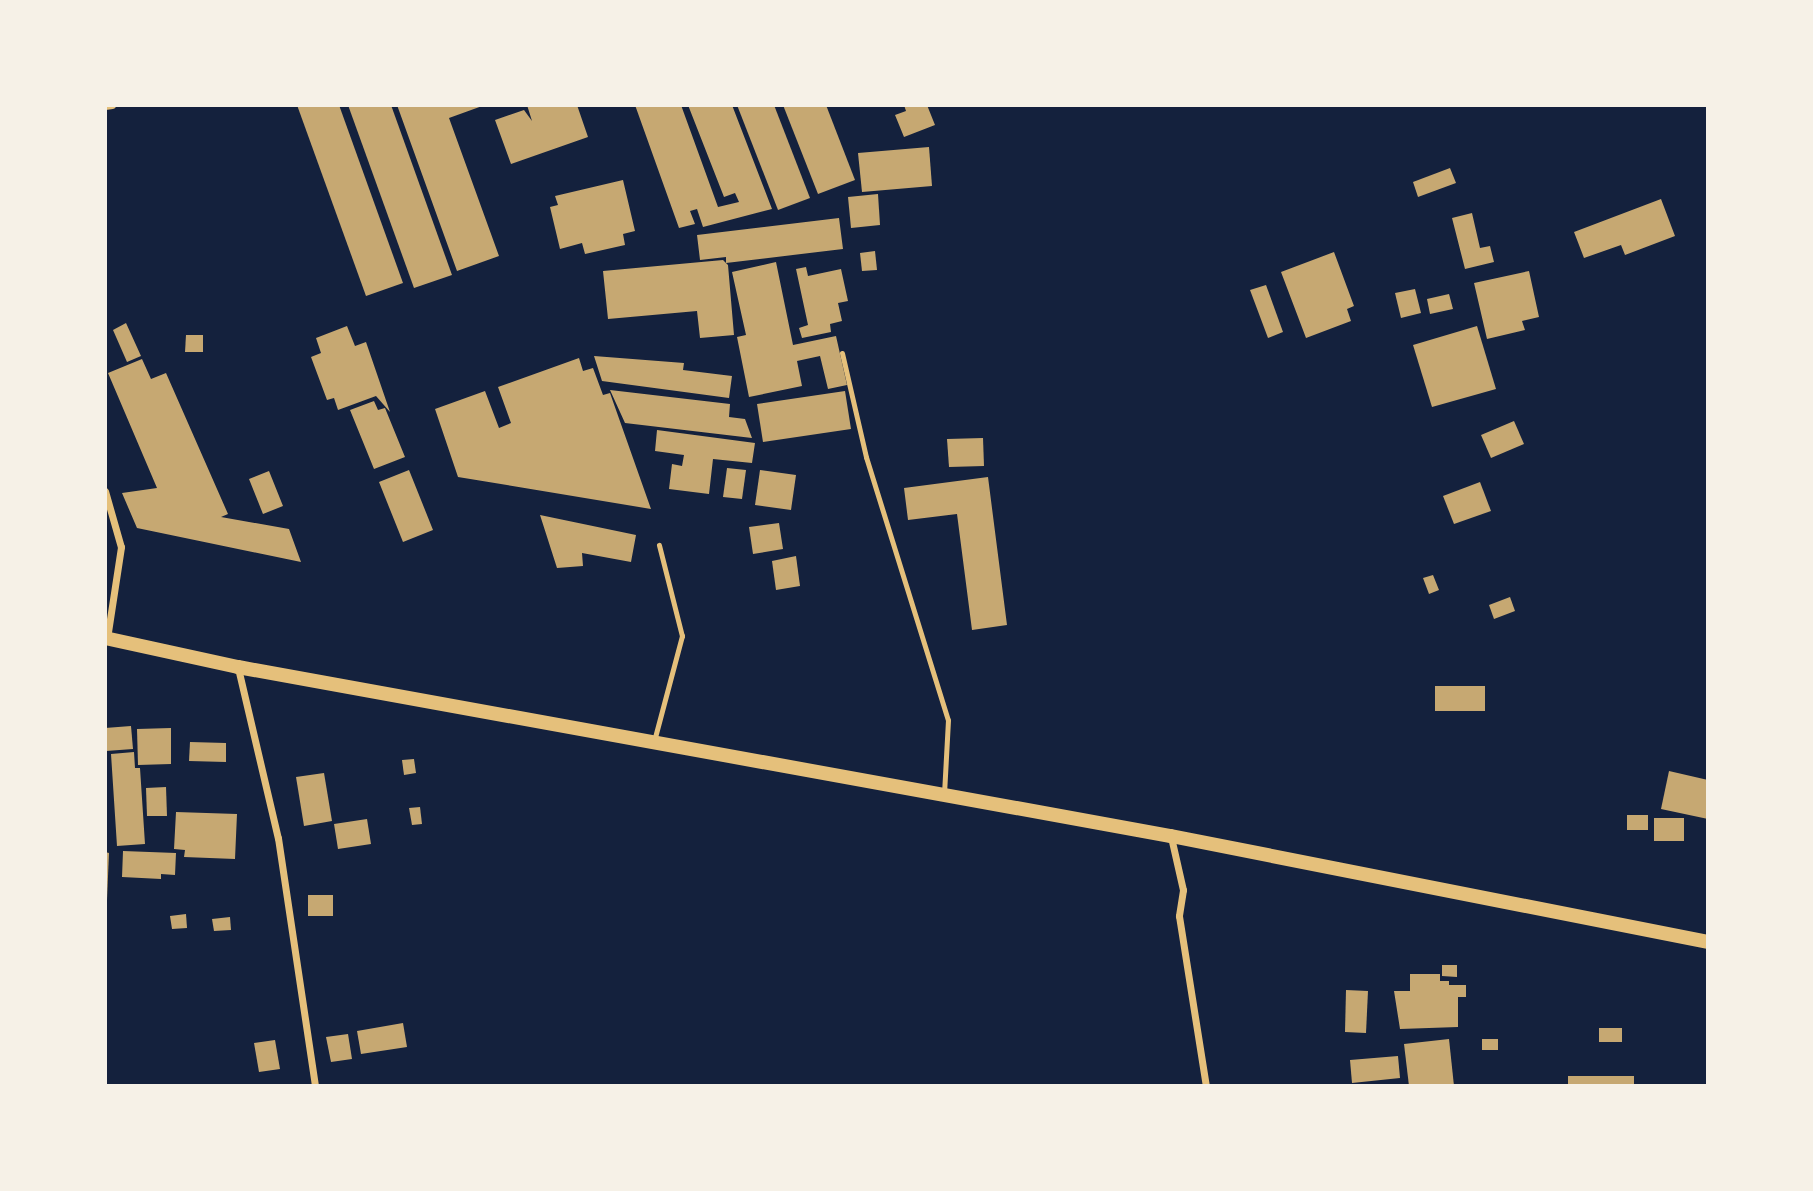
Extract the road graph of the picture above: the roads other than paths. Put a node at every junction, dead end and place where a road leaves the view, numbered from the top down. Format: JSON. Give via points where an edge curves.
{"nodes":[{"id":1,"x":112,"y":105,"type":"edge"},
{"id":2,"x":105,"y":106,"type":"edge"},
{"id":3,"x":842,"y":353,"type":"dead end"},
{"id":4,"x":105,"y":491,"type":"edge"},
{"id":5,"x":659,"y":545,"type":"dead end"},
{"id":6,"x":106,"y":639,"type":"edge"},
{"id":7,"x":238,"y":667,"type":"junction"},
{"id":8,"x":653,"y":744,"type":"junction"},
{"id":9,"x":944,"y":797,"type":"junction"},
{"id":10,"x":1171,"y":836,"type":"junction"},
{"id":11,"x":1708,"y":942,"type":"edge"},
{"id":12,"x":315,"y":1086,"type":"edge"},
{"id":13,"x":1206,"y":1086,"type":"edge"}],
"edges":[{"from":1,"to":2,"type":"street"},
{"from":3,"to":9,"type":"lane","via":[[866,457],[948,720]]},
{"from":4,"to":6,"type":"street","via":[[121,547]]},
{"from":5,"to":8,"type":"lane","via":[[682,636]]},
{"from":6,"to":7,"type":"main road"},
{"from":7,"to":8,"type":"main road"},
{"from":7,"to":12,"type":"street","via":[[278,838]]},
{"from":8,"to":9,"type":"main road"},
{"from":9,"to":10,"type":"main road"},
{"from":10,"to":11,"type":"main road"},
{"from":10,"to":13,"type":"street","via":[[1183,890],[1179,916]]}]}
